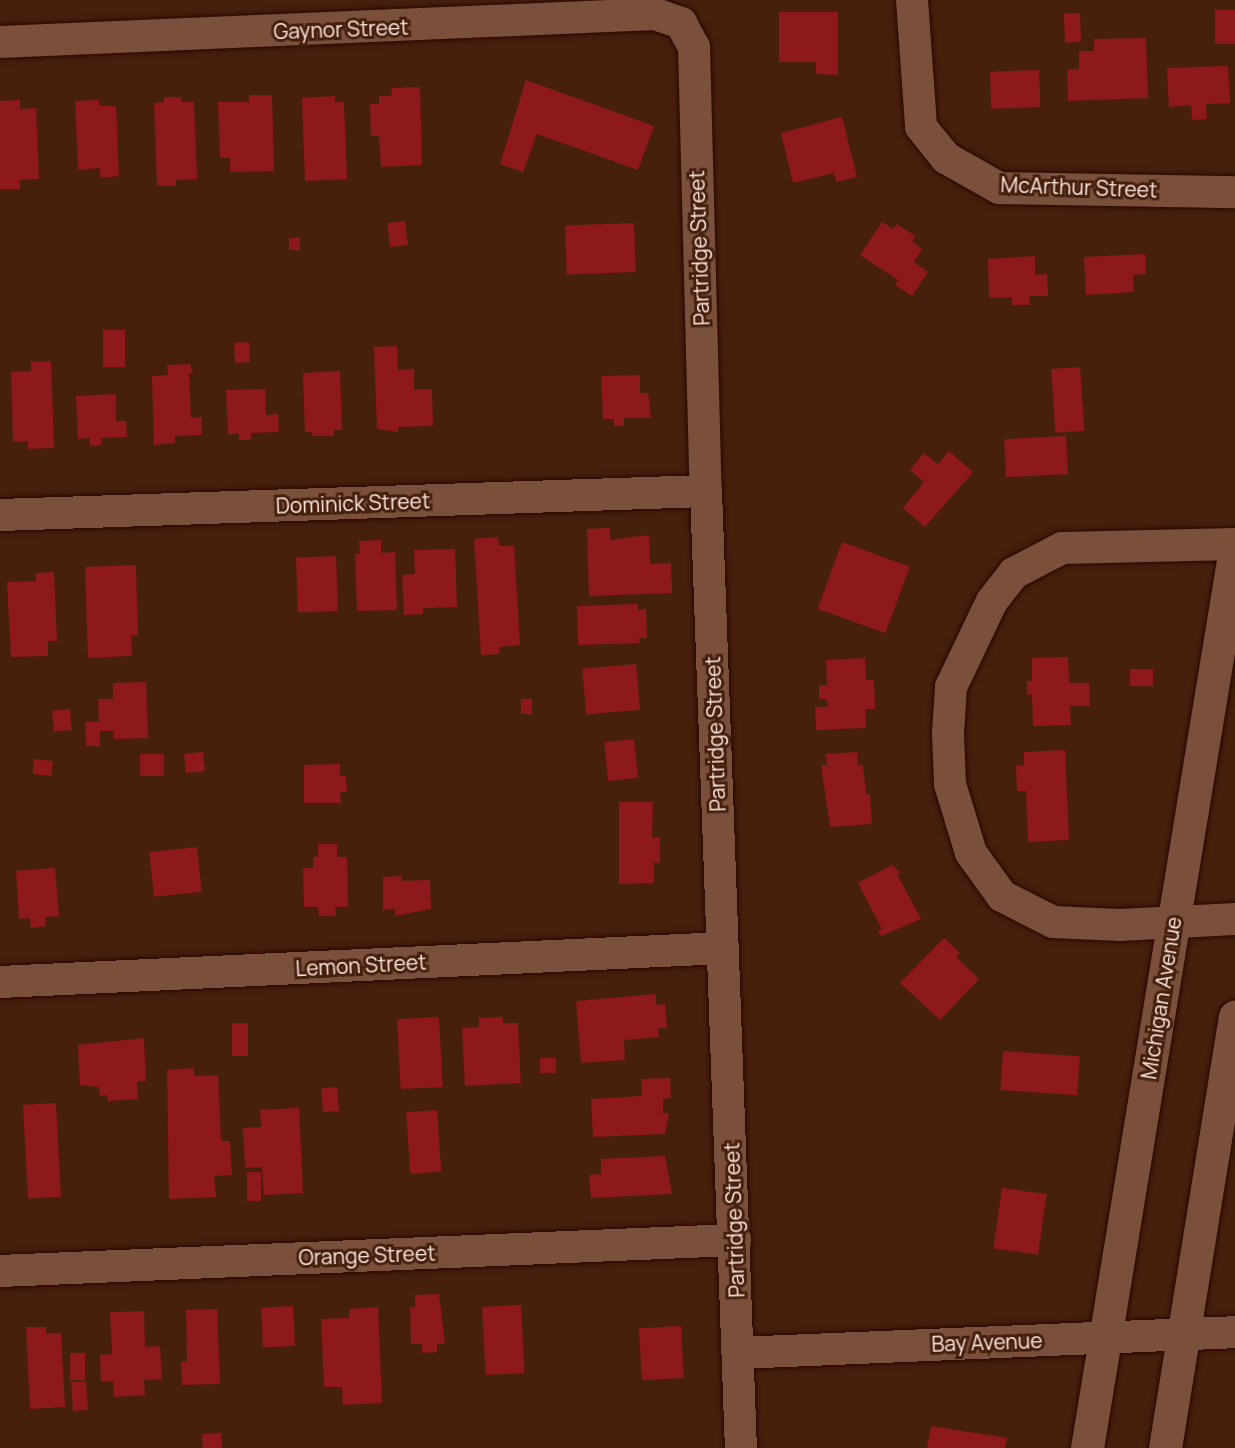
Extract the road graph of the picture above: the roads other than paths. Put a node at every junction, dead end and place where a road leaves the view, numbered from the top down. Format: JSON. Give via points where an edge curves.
{"nodes":[{"id":1,"x":912,"y":4,"type":"edge"},
{"id":2,"x":681,"y":23,"type":"joint"},
{"id":3,"x":0,"y":42,"type":"edge"},
{"id":4,"x":1235,"y":192,"type":"edge"},
{"id":5,"x":706,"y":491,"type":"junction"},
{"id":6,"x":0,"y":515,"type":"edge"},
{"id":7,"x":1235,"y":546,"type":"edge"},
{"id":8,"x":1235,"y":920,"type":"edge"},
{"id":9,"x":1173,"y":922,"type":"junction"},
{"id":10,"x":723,"y":948,"type":"junction"},
{"id":11,"x":0,"y":982,"type":"edge"},
{"id":12,"x":1235,"y":1017,"type":"edge"},
{"id":13,"x":735,"y":1240,"type":"junction"},
{"id":14,"x":0,"y":1271,"type":"edge"},
{"id":15,"x":1235,"y":1332,"type":"edge"},
{"id":16,"x":1183,"y":1334,"type":"junction"},
{"id":17,"x":1105,"y":1338,"type":"junction"},
{"id":18,"x":738,"y":1353,"type":"junction"},
{"id":19,"x":741,"y":1448,"type":"edge"},
{"id":20,"x":1087,"y":1448,"type":"edge"},
{"id":21,"x":1165,"y":1448,"type":"edge"}],
"edges":[{"from":1,"to":4,"type":"street","name":"McArthur Street","via":[[921,127],[945,158],[999,188]]},
{"from":2,"to":3,"type":"street","name":"Gaynor Street","via":[[655,14]]},
{"from":2,"to":5,"type":"street","name":"Partridge Street","via":[[694,47]]},
{"from":5,"to":6,"type":"street","name":"Dominick Street"},
{"from":5,"to":10,"type":"street","name":"Partridge Street"},
{"from":7,"to":9,"type":"main road","name":"Michigan Avenue"},
{"from":7,"to":9,"type":"street","via":[[1062,548],[1014,573],[992,601],[951,687],[950,784],[971,853],[1002,896],[1053,922],[1120,926]]},
{"from":8,"to":9,"type":"street"},
{"from":9,"to":17,"type":"main road","name":"Michigan Avenue"},
{"from":10,"to":11,"type":"street","name":"Lemon Street"},
{"from":10,"to":13,"type":"street","name":"Partridge Street"},
{"from":12,"to":16,"type":"main road"},
{"from":13,"to":14,"type":"street","name":"Orange Street"},
{"from":13,"to":18,"type":"street","name":"Partridge Street"},
{"from":15,"to":16,"type":"street","name":"Bay Avenue"},
{"from":16,"to":17,"type":"street","name":"Bay Avenue"},
{"from":16,"to":21,"type":"main road"},
{"from":17,"to":18,"type":"street","name":"Bay Avenue"},
{"from":17,"to":20,"type":"main road","name":"Michigan Avenue"},
{"from":18,"to":19,"type":"street","name":"Partridge Street"}]}
